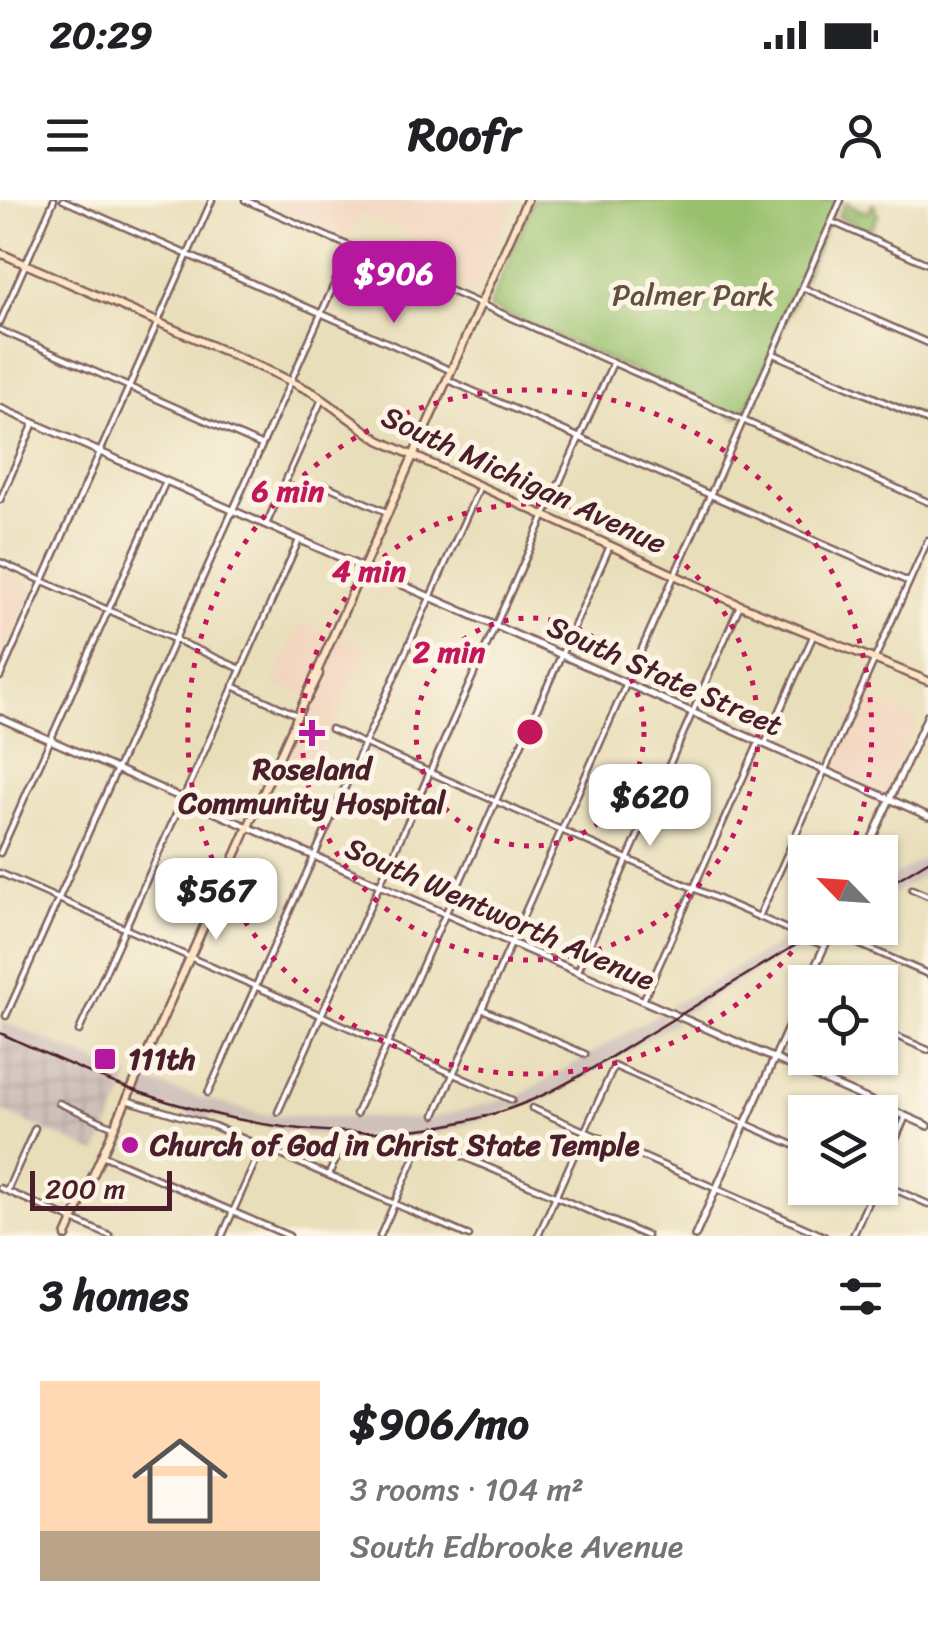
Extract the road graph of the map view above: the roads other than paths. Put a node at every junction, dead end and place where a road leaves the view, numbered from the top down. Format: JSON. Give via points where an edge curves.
{"nodes":[{"id":1,"x":54,"y":200,"type":"edge"},
{"id":2,"x":64,"y":200,"type":"edge"},
{"id":3,"x":212,"y":200,"type":"edge"},
{"id":4,"x":245,"y":200,"type":"edge"},
{"id":5,"x":528,"y":200,"type":"edge"},
{"id":6,"x":842,"y":200,"type":"edge"},
{"id":7,"x":832,"y":222,"type":"junction"},
{"id":8,"x":351,"y":247,"type":"junction"},
{"id":9,"x":0,"y":253,"type":"edge"},
{"id":10,"x":188,"y":254,"type":"junction"},
{"id":11,"x":26,"y":264,"type":"junction"},
{"id":12,"x":928,"y":264,"type":"edge"},
{"id":13,"x":803,"y":288,"type":"junction"},
{"id":14,"x":482,"y":304,"type":"junction"},
{"id":15,"x":322,"y":313,"type":"junction"},
{"id":16,"x":158,"y":321,"type":"junction"},
{"id":17,"x":0,"y":322,"type":"edge"},
{"id":18,"x":0,"y":330,"type":"edge"},
{"id":19,"x":928,"y":342,"type":"edge"},
{"id":20,"x":774,"y":354,"type":"junction"},
{"id":21,"x":612,"y":364,"type":"junction"},
{"id":22,"x":452,"y":370,"type":"junction"},
{"id":23,"x":448,"y":380,"type":"junction"},
{"id":24,"x":290,"y":382,"type":"junction"},
{"id":25,"x":129,"y":387,"type":"junction"},
{"id":26,"x":322,"y":399,"type":"junction"},
{"id":27,"x":0,"y":408,"type":"edge"},
{"id":28,"x":928,"y":421,"type":"edge"},
{"id":29,"x":744,"y":422,"type":"junction"},
{"id":30,"x":34,"y":423,"type":"junction"},
{"id":31,"x":580,"y":438,"type":"junction"},
{"id":32,"x":262,"y":446,"type":"junction"},
{"id":33,"x":100,"y":452,"type":"junction"},
{"id":34,"x":414,"y":456,"type":"junction"},
{"id":35,"x":166,"y":481,"type":"junction"},
{"id":36,"x":324,"y":485,"type":"dead end"},
{"id":37,"x":480,"y":486,"type":"junction"},
{"id":38,"x":711,"y":496,"type":"junction"},
{"id":39,"x":0,"y":500,"type":"edge"},
{"id":40,"x":928,"y":502,"type":"edge"},
{"id":41,"x":232,"y":510,"type":"junction"},
{"id":42,"x":389,"y":513,"type":"junction"},
{"id":43,"x":544,"y":516,"type":"junction"},
{"id":44,"x":266,"y":525,"type":"junction"},
{"id":45,"x":299,"y":540,"type":"junction"},
{"id":46,"x":928,"y":540,"type":"edge"},
{"id":47,"x":610,"y":546,"type":"junction"},
{"id":48,"x":0,"y":562,"type":"edge"},
{"id":49,"x":364,"y":568,"type":"junction"},
{"id":50,"x":675,"y":576,"type":"junction"},
{"id":51,"x":43,"y":581,"type":"junction"},
{"id":52,"x":909,"y":582,"type":"junction"},
{"id":53,"x":430,"y":597,"type":"junction"},
{"id":54,"x":740,"y":605,"type":"junction"},
{"id":55,"x":108,"y":610,"type":"junction"},
{"id":56,"x":495,"y":626,"type":"junction"},
{"id":57,"x":814,"y":634,"type":"junction"},
{"id":58,"x":174,"y":640,"type":"junction"},
{"id":59,"x":561,"y":655,"type":"junction"},
{"id":60,"x":875,"y":658,"type":"junction"},
{"id":61,"x":240,"y":669,"type":"junction"},
{"id":62,"x":0,"y":677,"type":"edge"},
{"id":63,"x":928,"y":681,"type":"edge"},
{"id":64,"x":627,"y":684,"type":"junction"},
{"id":65,"x":233,"y":686,"type":"junction"},
{"id":66,"x":693,"y":712,"type":"junction"},
{"id":67,"x":928,"y":715,"type":"edge"},
{"id":68,"x":298,"y":716,"type":"junction"},
{"id":69,"x":0,"y":718,"type":"edge"},
{"id":70,"x":331,"y":729,"type":"dead end"},
{"id":71,"x":50,"y":740,"type":"junction"},
{"id":72,"x":762,"y":743,"type":"junction"},
{"id":73,"x":364,"y":744,"type":"junction"},
{"id":74,"x":116,"y":770,"type":"junction"},
{"id":75,"x":824,"y":770,"type":"junction"},
{"id":76,"x":430,"y":772,"type":"junction"},
{"id":77,"x":182,"y":799,"type":"junction"},
{"id":78,"x":890,"y":799,"type":"junction"},
{"id":79,"x":496,"y":801,"type":"junction"},
{"id":80,"x":928,"y":816,"type":"edge"},
{"id":81,"x":248,"y":828,"type":"junction"},
{"id":82,"x":562,"y":830,"type":"junction"},
{"id":83,"x":874,"y":835,"type":"edge"},
{"id":84,"x":0,"y":853,"type":"edge"},
{"id":85,"x":314,"y":856,"type":"junction"},
{"id":86,"x":628,"y":859,"type":"junction"},
{"id":87,"x":0,"y":873,"type":"edge"},
{"id":88,"x":380,"y":885,"type":"junction"},
{"id":89,"x":694,"y":888,"type":"junction"},
{"id":90,"x":912,"y":889,"type":"dead end"},
{"id":91,"x":928,"y":896,"type":"edge"},
{"id":92,"x":58,"y":899,"type":"junction"},
{"id":93,"x":446,"y":914,"type":"junction"},
{"id":94,"x":759,"y":917,"type":"junction"},
{"id":95,"x":124,"y":928,"type":"junction"},
{"id":96,"x":788,"y":930,"type":"edge"},
{"id":97,"x":512,"y":944,"type":"junction"},
{"id":98,"x":865,"y":945,"type":"edge"},
{"id":99,"x":824,"y":946,"type":"edge"},
{"id":100,"x":190,"y":958,"type":"junction"},
{"id":101,"x":816,"y":965,"type":"edge"},
{"id":102,"x":577,"y":972,"type":"junction"},
{"id":103,"x":928,"y":974,"type":"edge"},
{"id":104,"x":255,"y":987,"type":"junction"},
{"id":105,"x":643,"y":1001,"type":"junction"},
{"id":106,"x":482,"y":1009,"type":"junction"},
{"id":107,"x":6,"y":1016,"type":"dead end"},
{"id":108,"x":321,"y":1016,"type":"junction"},
{"id":109,"x":788,"y":1028,"type":"edge"},
{"id":110,"x":78,"y":1031,"type":"dead end"},
{"id":111,"x":898,"y":1038,"type":"edge"},
{"id":112,"x":387,"y":1045,"type":"junction"},
{"id":113,"x":928,"y":1050,"type":"edge"},
{"id":114,"x":585,"y":1054,"type":"dead end"},
{"id":115,"x":774,"y":1058,"type":"junction"},
{"id":116,"x":453,"y":1074,"type":"junction"},
{"id":117,"x":208,"y":1093,"type":"dead end"},
{"id":118,"x":126,"y":1100,"type":"junction"},
{"id":119,"x":512,"y":1100,"type":"dead end"},
{"id":120,"x":58,"y":1103,"type":"dead end"},
{"id":121,"x":532,"y":1108,"type":"dead end"},
{"id":122,"x":278,"y":1112,"type":"dead end"},
{"id":123,"x":356,"y":1114,"type":"dead end"},
{"id":124,"x":434,"y":1115,"type":"dead end"},
{"id":125,"x":906,"y":1116,"type":"junction"},
{"id":126,"x":745,"y":1124,"type":"junction"},
{"id":127,"x":928,"y":1126,"type":"edge"},
{"id":128,"x":114,"y":1127,"type":"junction"},
{"id":129,"x":35,"y":1128,"type":"dead end"},
{"id":130,"x":584,"y":1131,"type":"junction"},
{"id":131,"x":898,"y":1134,"type":"edge"},
{"id":132,"x":344,"y":1142,"type":"dead end"},
{"id":133,"x":788,"y":1143,"type":"edge"},
{"id":134,"x":262,"y":1146,"type":"junction"},
{"id":135,"x":102,"y":1154,"type":"junction"},
{"id":136,"x":328,"y":1175,"type":"junction"},
{"id":137,"x":0,"y":1188,"type":"edge"},
{"id":138,"x":716,"y":1189,"type":"junction"},
{"id":139,"x":7,"y":1191,"type":"junction"},
{"id":140,"x":898,"y":1191,"type":"edge"},
{"id":141,"x":556,"y":1196,"type":"junction"},
{"id":142,"x":394,"y":1204,"type":"junction"},
{"id":143,"x":928,"y":1204,"type":"edge"},
{"id":144,"x":867,"y":1205,"type":"edge"},
{"id":145,"x":233,"y":1212,"type":"junction"},
{"id":146,"x":73,"y":1220,"type":"junction"},
{"id":147,"x":66,"y":1236,"type":"edge"},
{"id":148,"x":110,"y":1236,"type":"edge"},
{"id":149,"x":222,"y":1236,"type":"edge"},
{"id":150,"x":288,"y":1236,"type":"edge"},
{"id":151,"x":380,"y":1236,"type":"edge"},
{"id":152,"x":468,"y":1236,"type":"edge"},
{"id":153,"x":538,"y":1236,"type":"edge"},
{"id":154,"x":647,"y":1236,"type":"edge"},
{"id":155,"x":696,"y":1236,"type":"edge"},
{"id":156,"x":824,"y":1236,"type":"edge"},
{"id":157,"x":853,"y":1236,"type":"edge"}],
"edges":[{"from":1,"to":11,"type":"street"},
{"from":2,"to":10,"type":"street"},
{"from":3,"to":10,"type":"street"},
{"from":4,"to":8,"type":"street"},
{"from":5,"to":14,"type":"main road"},
{"from":6,"to":7,"type":"street"},
{"from":7,"to":12,"type":"street"},
{"from":7,"to":13,"type":"street"},
{"from":8,"to":14,"type":"street"},
{"from":8,"to":15,"type":"street"},
{"from":9,"to":11,"type":"main road","name":"South Michigan Avenue"},
{"from":10,"to":15,"type":"street"},
{"from":10,"to":16,"type":"street"},
{"from":11,"to":16,"type":"main road","name":"South Michigan Avenue"},
{"from":11,"to":17,"type":"street"},
{"from":13,"to":19,"type":"street"},
{"from":13,"to":20,"type":"street"},
{"from":14,"to":21,"type":"street"},
{"from":14,"to":22,"type":"main road"},
{"from":15,"to":22,"type":"street"},
{"from":15,"to":24,"type":"street"},
{"from":16,"to":24,"type":"main road","name":"South Michigan Avenue"},
{"from":16,"to":25,"type":"street"},
{"from":18,"to":25,"type":"street"},
{"from":20,"to":28,"type":"street"},
{"from":20,"to":29,"type":"street"},
{"from":21,"to":29,"type":"street"},
{"from":21,"to":31,"type":"street"},
{"from":22,"to":23,"type":"main road"},
{"from":23,"to":31,"type":"street"},
{"from":23,"to":34,"type":"main road"},
{"from":24,"to":26,"type":"main road","name":"South Michigan Avenue"},
{"from":24,"to":32,"type":"street"},
{"from":25,"to":32,"type":"street"},
{"from":25,"to":33,"type":"street"},
{"from":26,"to":34,"type":"main road","name":"South Michigan Avenue"},
{"from":26,"to":44,"type":"street"},
{"from":27,"to":30,"type":"street","name":"South State Street"},
{"from":29,"to":38,"type":"street"},
{"from":29,"to":40,"type":"street"},
{"from":30,"to":33,"type":"street","name":"South State Street"},
{"from":30,"to":39,"type":"street"},
{"from":31,"to":38,"type":"street"},
{"from":31,"to":43,"type":"street"},
{"from":32,"to":41,"type":"street"},
{"from":33,"to":35,"type":"street","name":"South State Street"},
{"from":33,"to":51,"type":"street"},
{"from":34,"to":37,"type":"main road","name":"South Michigan Avenue"},
{"from":34,"to":42,"type":"main road"},
{"from":35,"to":41,"type":"street","name":"South State Street"},
{"from":35,"to":55,"type":"street"},
{"from":36,"to":42,"type":"street"},
{"from":37,"to":43,"type":"main road","name":"South Michigan Avenue"},
{"from":37,"to":53,"type":"street"},
{"from":38,"to":50,"type":"street"},
{"from":38,"to":52,"type":"street"},
{"from":41,"to":44,"type":"street","name":"South State Street"},
{"from":41,"to":58,"type":"street"},
{"from":42,"to":49,"type":"main road"},
{"from":43,"to":47,"type":"main road","name":"South Michigan Avenue"},
{"from":43,"to":56,"type":"street"},
{"from":44,"to":45,"type":"street","name":"South State Street"},
{"from":45,"to":49,"type":"street","name":"South State Street"},
{"from":45,"to":61,"type":"street"},
{"from":46,"to":52,"type":"street"},
{"from":47,"to":50,"type":"main road","name":"South Michigan Avenue"},
{"from":47,"to":59,"type":"street"},
{"from":48,"to":51,"type":"street"},
{"from":49,"to":53,"type":"street","name":"South State Street"},
{"from":49,"to":68,"type":"main road"},
{"from":50,"to":54,"type":"main road","name":"South Michigan Avenue"},
{"from":50,"to":64,"type":"street"},
{"from":51,"to":55,"type":"street"},
{"from":51,"to":62,"type":"street"},
{"from":52,"to":60,"type":"street"},
{"from":53,"to":56,"type":"street","name":"South State Street"},
{"from":53,"to":73,"type":"street"},
{"from":54,"to":57,"type":"main road","name":"South Michigan Avenue"},
{"from":54,"to":66,"type":"street"},
{"from":55,"to":58,"type":"street"},
{"from":55,"to":71,"type":"street"},
{"from":56,"to":59,"type":"street","name":"South State Street"},
{"from":56,"to":76,"type":"street"},
{"from":57,"to":60,"type":"main road","name":"South Michigan Avenue"},
{"from":57,"to":72,"type":"street"},
{"from":58,"to":61,"type":"street"},
{"from":58,"to":74,"type":"street"},
{"from":59,"to":64,"type":"street","name":"South State Street"},
{"from":59,"to":79,"type":"street"},
{"from":60,"to":63,"type":"main road","name":"South Michigan Avenue"},
{"from":60,"to":75,"type":"street"},
{"from":61,"to":65,"type":"street"},
{"from":64,"to":66,"type":"street","name":"South State Street"},
{"from":64,"to":82,"type":"street"},
{"from":65,"to":68,"type":"street"},
{"from":65,"to":77,"type":"street"},
{"from":66,"to":72,"type":"street","name":"South State Street"},
{"from":66,"to":86,"type":"street"},
{"from":67,"to":78,"type":"street"},
{"from":68,"to":81,"type":"main road"},
{"from":69,"to":71,"type":"street","name":"South Wentworth Avenue"},
{"from":70,"to":73,"type":"street"},
{"from":71,"to":74,"type":"street","name":"South Wentworth Avenue"},
{"from":71,"to":84,"type":"street"},
{"from":72,"to":75,"type":"street","name":"South State Street"},
{"from":72,"to":89,"type":"street"},
{"from":73,"to":76,"type":"street"},
{"from":73,"to":85,"type":"street"},
{"from":74,"to":77,"type":"street","name":"South Wentworth Avenue"},
{"from":74,"to":92,"type":"street"},
{"from":75,"to":78,"type":"street","name":"South State Street"},
{"from":75,"to":94,"type":"street"},
{"from":76,"to":79,"type":"street"},
{"from":76,"to":88,"type":"street"},
{"from":77,"to":81,"type":"street","name":"South Wentworth Avenue"},
{"from":77,"to":95,"type":"street"},
{"from":78,"to":80,"type":"street","name":"South State Street"},
{"from":78,"to":83,"type":"street"},
{"from":79,"to":82,"type":"street"},
{"from":79,"to":93,"type":"street"},
{"from":81,"to":85,"type":"street","name":"South Wentworth Avenue"},
{"from":81,"to":100,"type":"main road"},
{"from":82,"to":86,"type":"street"},
{"from":82,"to":97,"type":"street"},
{"from":85,"to":88,"type":"street","name":"South Wentworth Avenue"},
{"from":85,"to":104,"type":"street"},
{"from":86,"to":89,"type":"street"},
{"from":86,"to":102,"type":"street"},
{"from":87,"to":92,"type":"street"},
{"from":88,"to":93,"type":"street","name":"South Wentworth Avenue"},
{"from":88,"to":108,"type":"street"},
{"from":89,"to":94,"type":"street"},
{"from":89,"to":105,"type":"street"},
{"from":90,"to":91,"type":"street"},
{"from":92,"to":95,"type":"street"},
{"from":92,"to":107,"type":"street"},
{"from":93,"to":97,"type":"street","name":"South Wentworth Avenue"},
{"from":93,"to":112,"type":"street"},
{"from":94,"to":96,"type":"street"},
{"from":95,"to":100,"type":"street"},
{"from":95,"to":110,"type":"street"},
{"from":97,"to":102,"type":"street","name":"South Wentworth Avenue"},
{"from":97,"to":106,"type":"street"},
{"from":98,"to":103,"type":"street"},
{"from":99,"to":101,"type":"street"},
{"from":100,"to":104,"type":"street"},
{"from":100,"to":118,"type":"main road"},
{"from":102,"to":105,"type":"street","name":"South Wentworth Avenue"},
{"from":104,"to":108,"type":"street"},
{"from":104,"to":117,"type":"street"},
{"from":105,"to":115,"type":"street","name":"South Wentworth Avenue"},
{"from":106,"to":114,"type":"street"},
{"from":106,"to":116,"type":"street"},
{"from":108,"to":112,"type":"street"},
{"from":108,"to":122,"type":"street"},
{"from":109,"to":115,"type":"street"},
{"from":111,"to":113,"type":"street"},
{"from":112,"to":116,"type":"street"},
{"from":112,"to":123,"type":"street"},
{"from":115,"to":125,"type":"street","name":"South Wentworth Avenue"},
{"from":115,"to":126,"type":"street"},
{"from":116,"to":119,"type":"street"},
{"from":116,"to":124,"type":"street"},
{"from":118,"to":128,"type":"main road"},
{"from":118,"to":134,"type":"street"},
{"from":120,"to":128,"type":"street"},
{"from":121,"to":130,"type":"street"},
{"from":125,"to":127,"type":"street","name":"South Wentworth Avenue"},
{"from":125,"to":131,"type":"street"},
{"from":126,"to":130,"type":"street","via":[[614,1066]]},
{"from":126,"to":133,"type":"street"},
{"from":126,"to":138,"type":"street"},
{"from":128,"to":135,"type":"main road"},
{"from":129,"to":139,"type":"street"},
{"from":130,"to":138,"type":"street"},
{"from":130,"to":141,"type":"street"},
{"from":132,"to":136,"type":"street"},
{"from":134,"to":136,"type":"street"},
{"from":134,"to":145,"type":"street"},
{"from":135,"to":145,"type":"street"},
{"from":135,"to":146,"type":"main road"},
{"from":136,"to":142,"type":"street"},
{"from":137,"to":139,"type":"street"},
{"from":138,"to":155,"type":"street"},
{"from":138,"to":156,"type":"street"},
{"from":139,"to":146,"type":"street"},
{"from":140,"to":143,"type":"street"},
{"from":141,"to":142,"type":"street","via":[[424,1138]]},
{"from":141,"to":153,"type":"street"},
{"from":141,"to":154,"type":"street"},
{"from":142,"to":151,"type":"street"},
{"from":142,"to":152,"type":"street"},
{"from":144,"to":157,"type":"street"},
{"from":145,"to":149,"type":"street"},
{"from":145,"to":150,"type":"street"},
{"from":146,"to":147,"type":"main road"},
{"from":146,"to":148,"type":"street"}]}
